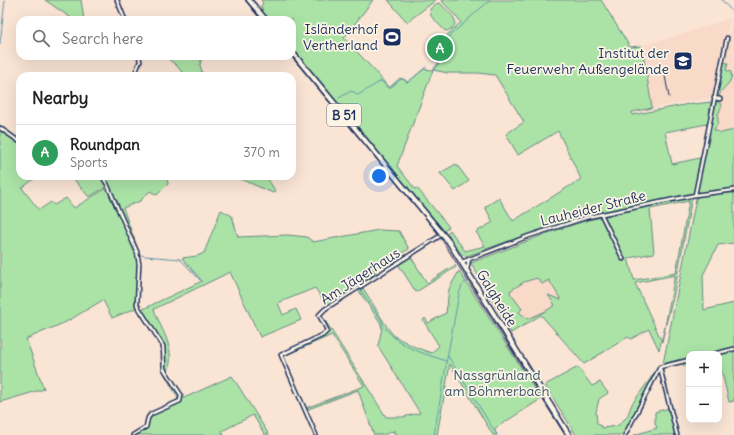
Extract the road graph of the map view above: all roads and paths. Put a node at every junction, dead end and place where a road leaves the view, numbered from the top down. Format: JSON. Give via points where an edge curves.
{"nodes":[{"id":1,"x":117,"y":0,"type":"edge"},
{"id":2,"x":249,"y":0,"type":"edge"},
{"id":3,"x":123,"y":16,"type":"edge"},
{"id":4,"x":263,"y":16,"type":"edge"},
{"id":5,"x":727,"y":38,"type":"dead end"},
{"id":6,"x":296,"y":57,"type":"edge"},
{"id":7,"x":140,"y":60,"type":"edge"},
{"id":8,"x":136,"y":72,"type":"edge"},
{"id":9,"x":714,"y":98,"type":"junction"},
{"id":10,"x":720,"y":99,"type":"dead end"},
{"id":11,"x":0,"y":128,"type":"edge"},
{"id":12,"x":16,"y":139,"type":"edge"},
{"id":13,"x":104,"y":180,"type":"edge"},
{"id":14,"x":734,"y":190,"type":"edge"},
{"id":15,"x":695,"y":195,"type":"junction"},
{"id":16,"x":601,"y":214,"type":"junction"},
{"id":17,"x":443,"y":234,"type":"junction"},
{"id":18,"x":470,"y":258,"type":"junction"},
{"id":19,"x":623,"y":259,"type":"dead end"},
{"id":20,"x":462,"y":262,"type":"junction"},
{"id":21,"x":467,"y":271,"type":"junction"},
{"id":22,"x":734,"y":349,"type":"edge"},
{"id":23,"x":722,"y":352,"type":"edge"},
{"id":24,"x":686,"y":361,"type":"edge"},
{"id":25,"x":660,"y":368,"type":"junction"},
{"id":26,"x":133,"y":435,"type":"edge"},
{"id":27,"x":316,"y":435,"type":"edge"},
{"id":28,"x":569,"y":435,"type":"edge"},
{"id":29,"x":625,"y":435,"type":"edge"},
{"id":30,"x":677,"y":435,"type":"edge"}],
"edges":[{"from":1,"to":3,"type":"street"},
{"from":2,"to":4,"type":"main road"},
{"from":5,"to":9,"type":"street"},
{"from":6,"to":17,"type":"main road","name":"Galgheide","number":"B 51"},
{"from":7,"to":8,"type":"street"},
{"from":9,"to":10,"type":"street"},
{"from":9,"to":15,"type":"street"},
{"from":11,"to":12,"type":"street"},
{"from":13,"to":26,"type":"street","via":[[137,252],[137,305],[163,346],[164,369],[181,395],[180,401],[151,414],[146,427]]},
{"from":14,"to":15,"type":"street","name":"Lauheider Straße"},
{"from":15,"to":16,"type":"street","name":"Lauheider Straße"},
{"from":16,"to":18,"type":"street","name":"Lauheider Straße","via":[[545,230]]},
{"from":16,"to":19,"type":"street"},
{"from":17,"to":20,"type":"main road","name":"Galgheide","number":"B 51"},
{"from":17,"to":27,"type":"street","name":"Am Jägerhaus","via":[[325,309],[319,315],[327,331],[281,355]]},
{"from":18,"to":20,"type":"street","name":"Lauheider Straße"},
{"from":18,"to":21,"type":"street"},
{"from":20,"to":21,"type":"main road","name":"Galgheide","number":"B 51"},
{"from":21,"to":28,"type":"main road","name":"Galgheide","number":"B 51"},
{"from":22,"to":23,"type":"street"},
{"from":24,"to":25,"type":"street"},
{"from":25,"to":29,"type":"street"},
{"from":25,"to":30,"type":"street"}]}
